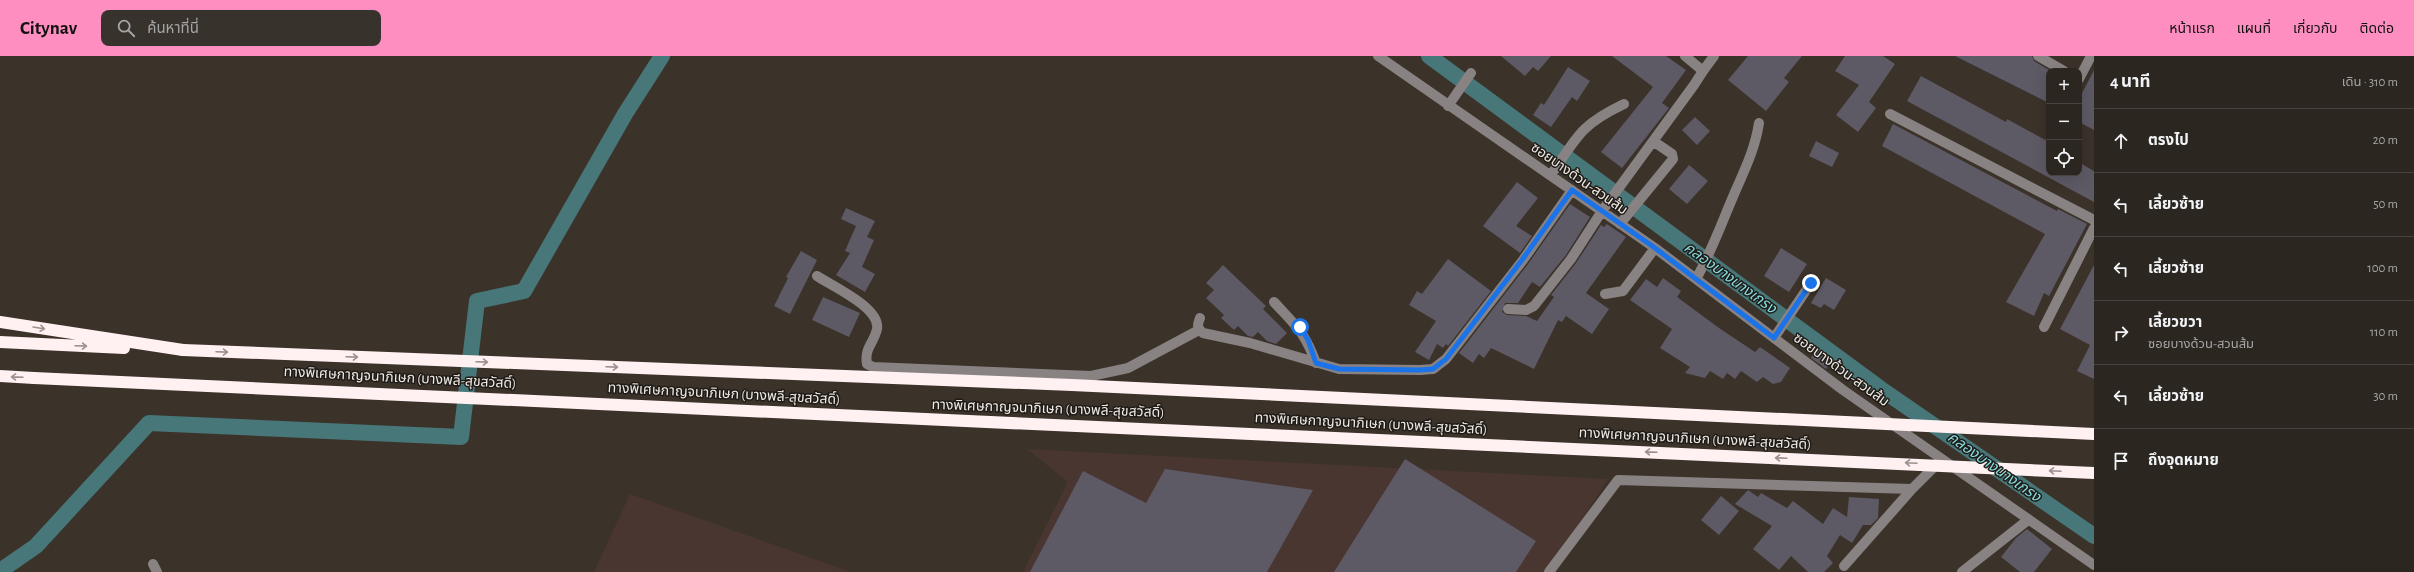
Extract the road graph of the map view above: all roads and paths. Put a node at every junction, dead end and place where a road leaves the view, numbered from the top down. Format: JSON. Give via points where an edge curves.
{"nodes":[{"id":1,"x":1378,"y":56,"type":"edge"},
{"id":2,"x":1685,"y":56,"type":"edge"},
{"id":3,"x":1714,"y":56,"type":"edge"},
{"id":4,"x":2038,"y":56,"type":"edge"},
{"id":5,"x":2091,"y":56,"type":"edge"},
{"id":6,"x":2059,"y":68,"type":"edge"},
{"id":7,"x":1703,"y":71,"type":"junction"},
{"id":8,"x":2082,"y":73,"type":"edge"},
{"id":9,"x":1470,"y":76,"type":"dead end"},
{"id":10,"x":1624,"y":104,"type":"dead end"},
{"id":11,"x":1448,"y":106,"type":"junction"},
{"id":12,"x":1890,"y":114,"type":"dead end"},
{"id":13,"x":1758,"y":123,"type":"dead end"},
{"id":14,"x":1654,"y":141,"type":"junction"},
{"id":15,"x":1551,"y":175,"type":"junction"},
{"id":16,"x":1572,"y":190,"type":"junction"},
{"id":17,"x":1602,"y":211,"type":"junction"},
{"id":18,"x":2094,"y":220,"type":"edge"},
{"id":19,"x":1620,"y":224,"type":"junction"},
{"id":20,"x":2094,"y":228,"type":"edge"},
{"id":21,"x":1655,"y":248,"type":"junction"},
{"id":22,"x":1698,"y":275,"type":"junction"},
{"id":23,"x":816,"y":276,"type":"dead end"},
{"id":24,"x":1811,"y":283,"type":"dead end"},
{"id":25,"x":1605,"y":294,"type":"dead end"},
{"id":26,"x":1274,"y":302,"type":"dead end"},
{"id":27,"x":1508,"y":309,"type":"dead end"},
{"id":28,"x":1200,"y":318,"type":"dead end"},
{"id":29,"x":0,"y":322,"type":"edge"},
{"id":30,"x":2044,"y":327,"type":"dead end"},
{"id":31,"x":1199,"y":330,"type":"junction"},
{"id":32,"x":1777,"y":335,"type":"junction"},
{"id":33,"x":0,"y":342,"type":"edge"},
{"id":34,"x":183,"y":350,"type":"junction"},
{"id":35,"x":1316,"y":363,"type":"junction"},
{"id":36,"x":0,"y":376,"type":"edge"},
{"id":37,"x":2094,"y":434,"type":"edge"},
{"id":38,"x":1940,"y":460,"type":"junction"},
{"id":39,"x":2094,"y":473,"type":"edge"},
{"id":40,"x":1912,"y":488,"type":"junction"},
{"id":41,"x":2028,"y":520,"type":"junction"},
{"id":42,"x":2094,"y":565,"type":"edge"},
{"id":43,"x":1844,"y":566,"type":"dead end"},
{"id":44,"x":1549,"y":572,"type":"edge"},
{"id":45,"x":1962,"y":572,"type":"edge"}],
"edges":[{"from":1,"to":11,"type":"street","name":"ซอยบางด้วน-สวนส้ม"},
{"from":2,"to":7,"type":"street"},
{"from":3,"to":7,"type":"street"},
{"from":4,"to":6,"type":"street"},
{"from":5,"to":8,"type":"street"},
{"from":7,"to":14,"type":"street"},
{"from":9,"to":11,"type":"street"},
{"from":10,"to":15,"type":"street","via":[[1601,115],[1584,128]]},
{"from":11,"to":15,"type":"street","name":"ซอยบางด้วน-สวนส้ม"},
{"from":12,"to":18,"type":"street"},
{"from":13,"to":22,"type":"street","via":[[1755,146]]},
{"from":14,"to":17,"type":"street"},
{"from":14,"to":19,"type":"street","via":[[1673,157]]},
{"from":15,"to":16,"type":"street","name":"ซอยบางด้วน-สวนส้ม"},
{"from":16,"to":17,"type":"street","name":"ซอยบางด้วน-สวนส้ม"},
{"from":16,"to":35,"type":"street","via":[[1446,359],[1433,369],[1353,370]]},
{"from":17,"to":19,"type":"street","name":"ซอยบางด้วน-สวนส้ม"},
{"from":17,"to":27,"type":"street","via":[[1571,259],[1534,306],[1526,310]]},
{"from":19,"to":21,"type":"street","name":"ซอยบางด้วน-สวนส้ม"},
{"from":20,"to":30,"type":"street"},
{"from":21,"to":22,"type":"street","name":"ซอยบางด้วน-สวนส้ม"},
{"from":21,"to":25,"type":"street","via":[[1623,291]]},
{"from":22,"to":32,"type":"street","name":"ซอยบางด้วน-สวนส้ม"},
{"from":23,"to":31,"type":"street","via":[[869,308],[876,318],[877,328],[865,355],[867,364],[873,367],[1091,376],[1107,374],[1134,365]]},
{"from":24,"to":32,"type":"street"},
{"from":26,"to":35,"type":"street","via":[[1300,327],[1308,340]]},
{"from":28,"to":31,"type":"street","via":[[1197,324]]},
{"from":29,"to":34,"type":"highway","one_way":true},
{"from":31,"to":35,"type":"street","via":[[1208,335],[1250,343]]},
{"from":32,"to":38,"type":"street","name":"ซอยบางด้วน-สวนส้ม"},
{"from":33,"to":34,"type":"highway","name":"ทางพิเศษกาญจนาภิเษก (บางพลี-สุขสวัสดิ์)","one_way":true},
{"from":34,"to":37,"type":"highway","name":"ทางพิเศษกาญจนาภิเษก (บางพลี-สุขสวัสดิ์)","one_way":true,"bridge":true,"via":[[1072,385]]},
{"from":39,"to":36,"type":"highway","name":"ทางพิเศษกาญจนาภิเษก (บางพลี-สุขสวัสดิ์)","one_way":true,"bridge":true},
{"from":38,"to":40,"type":"street"},
{"from":38,"to":41,"type":"street","name":"ซอยบางด้วน-สวนส้ม"},
{"from":40,"to":43,"type":"street"},
{"from":40,"to":44,"type":"street","via":[[1618,480]]},
{"from":41,"to":42,"type":"street","name":"ซอยบางด้วน-สวนส้ม"},
{"from":41,"to":45,"type":"street"}]}
